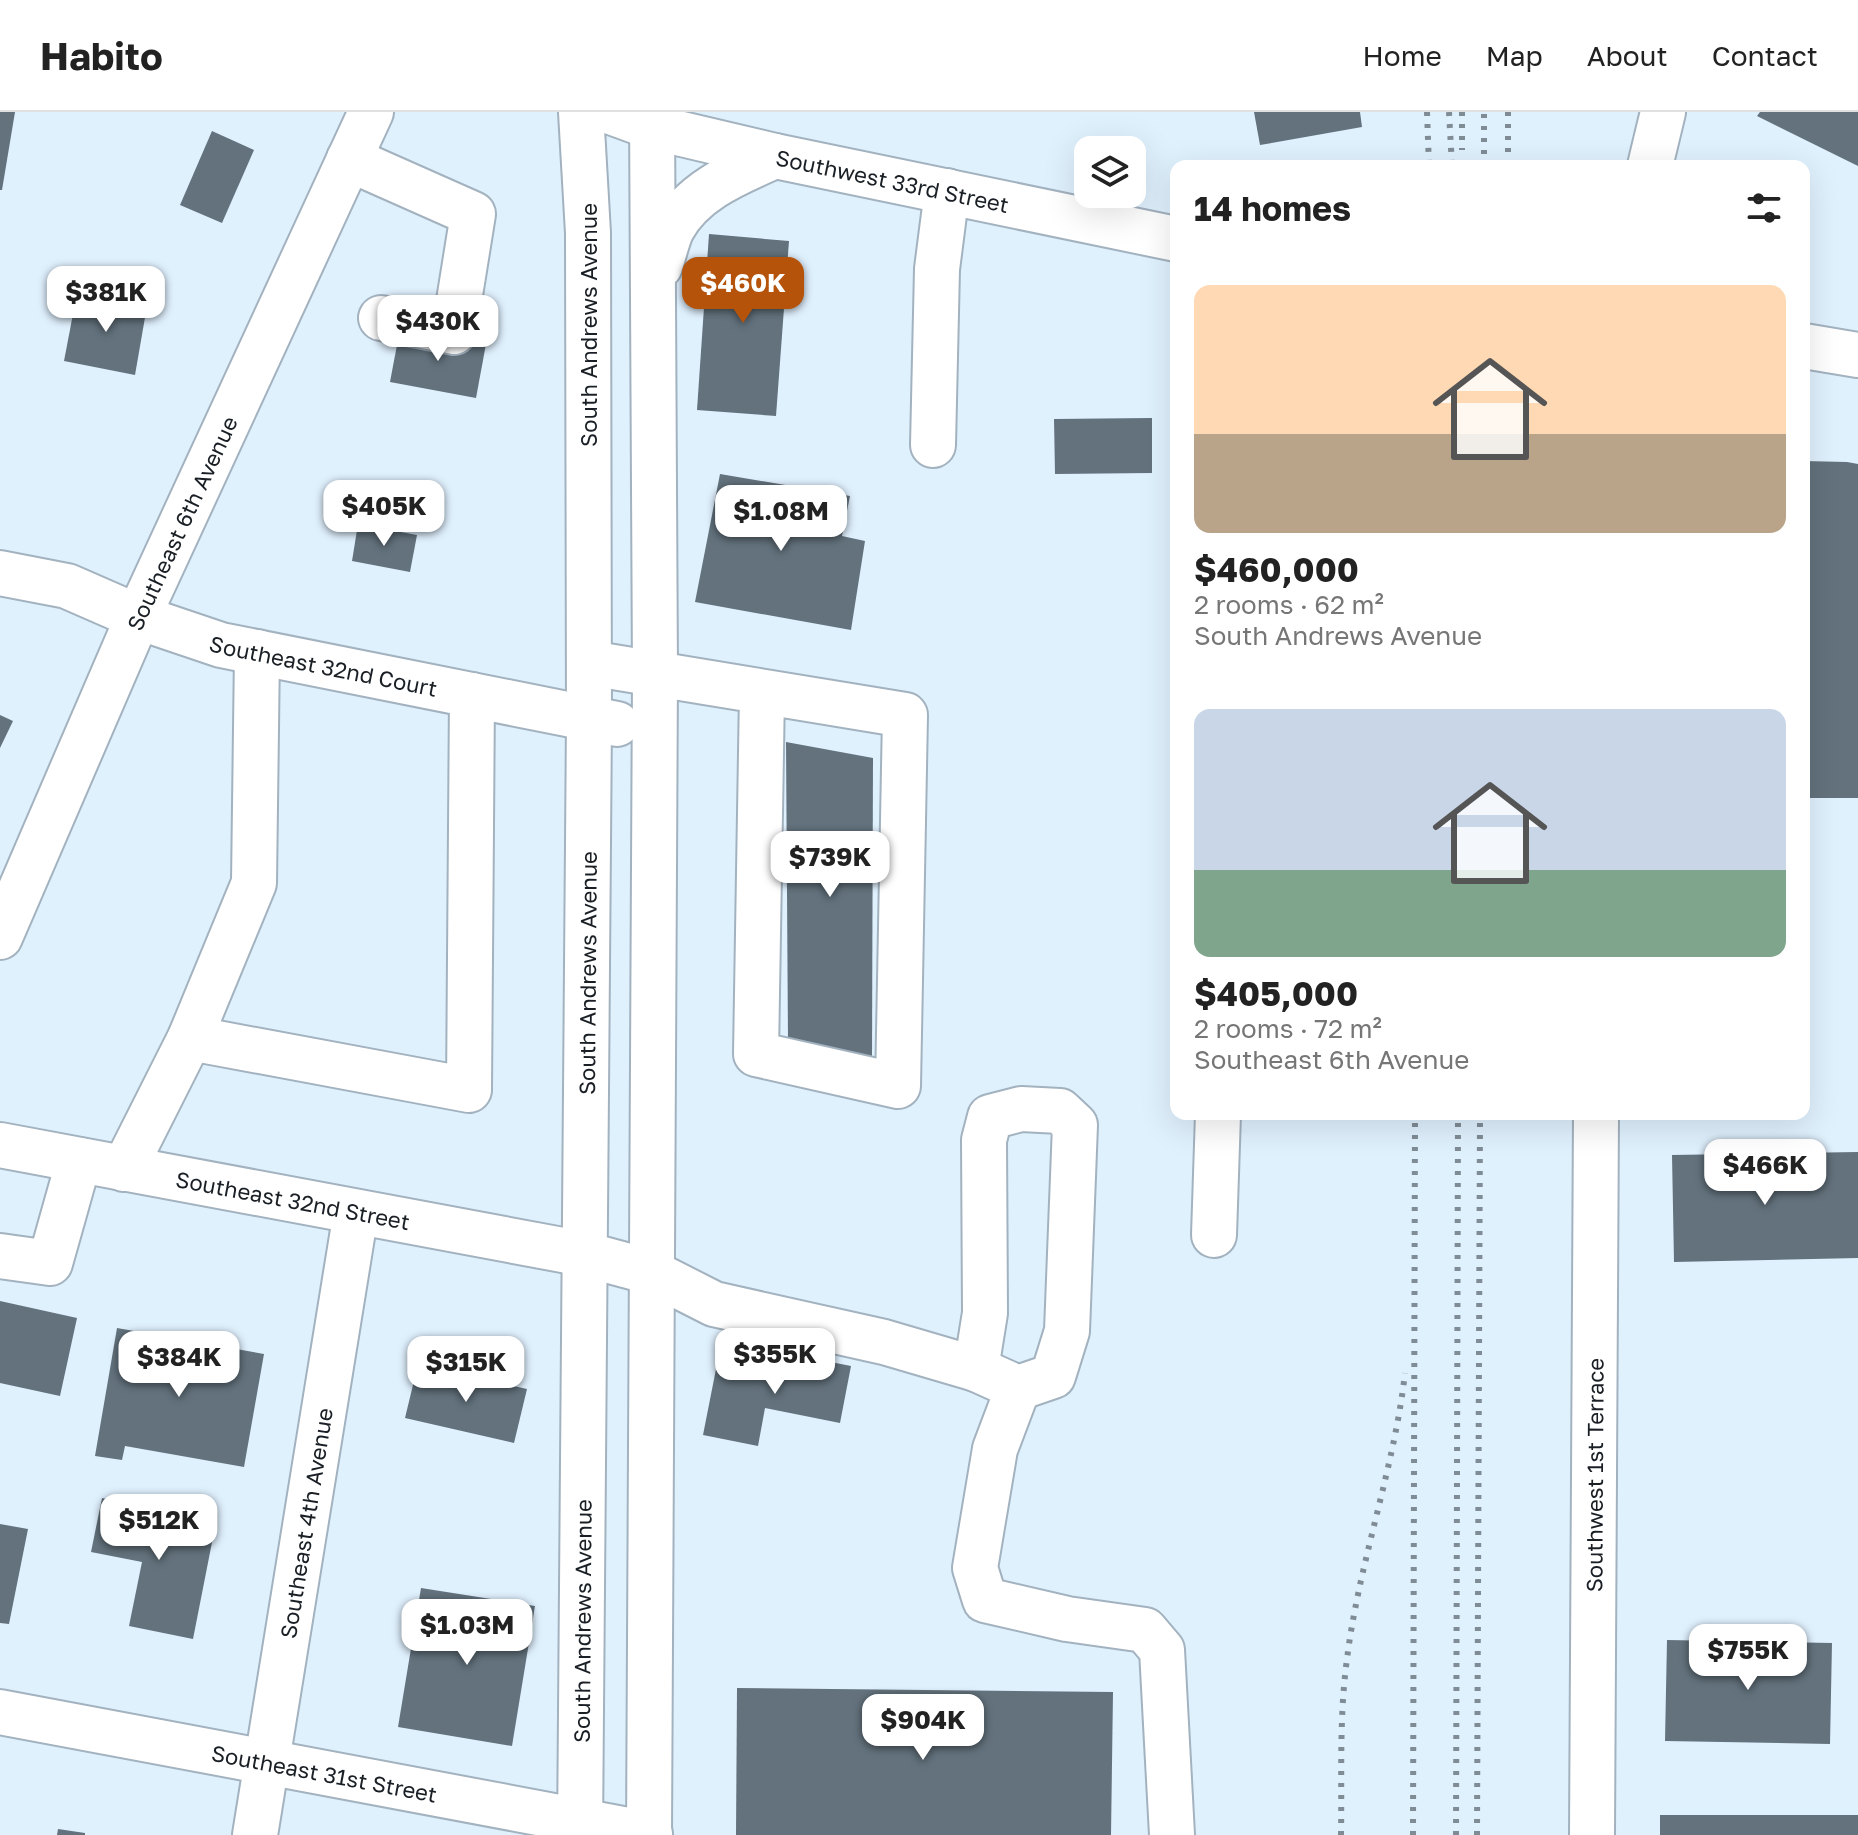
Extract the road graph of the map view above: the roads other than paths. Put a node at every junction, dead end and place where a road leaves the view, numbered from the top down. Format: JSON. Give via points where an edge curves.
{"nodes":[{"id":1,"x":371,"y":112,"type":"edge"},
{"id":2,"x":581,"y":112,"type":"edge"},
{"id":3,"x":611,"y":112,"type":"edge"},
{"id":4,"x":1663,"y":112,"type":"edge"},
{"id":5,"x":652,"y":120,"type":"edge"},
{"id":6,"x":775,"y":156,"type":"junction"},
{"id":7,"x":349,"y":159,"type":"junction"},
{"id":8,"x":1651,"y":160,"type":"edge"},
{"id":9,"x":947,"y":191,"type":"junction"},
{"id":10,"x":1170,"y":238,"type":"edge"},
{"id":11,"x":652,"y":291,"type":"junction"},
{"id":12,"x":381,"y":318,"type":"dead end"},
{"id":13,"x":1810,"y":347,"type":"edge"},
{"id":14,"x":1858,"y":355,"type":"edge"},
{"id":15,"x":933,"y":445,"type":"dead end"},
{"id":16,"x":0,"y":573,"type":"edge"},
{"id":17,"x":138,"y":617,"type":"junction"},
{"id":18,"x":257,"y":652,"type":"junction"},
{"id":19,"x":589,"y":663,"type":"junction"},
{"id":20,"x":655,"y":674,"type":"junction"},
{"id":21,"x":762,"y":692,"type":"junction"},
{"id":22,"x":472,"y":695,"type":"junction"},
{"id":23,"x":589,"y":719,"type":"junction"},
{"id":24,"x":654,"y":732,"type":"junction"},
{"id":25,"x":0,"y":937,"type":"edge"},
{"id":26,"x":190,"y":1038,"type":"junction"},
{"id":27,"x":1218,"y":1120,"type":"edge"},
{"id":28,"x":1596,"y":1120,"type":"edge"},
{"id":29,"x":0,"y":1145,"type":"edge"},
{"id":30,"x":79,"y":1160,"type":"junction"},
{"id":31,"x":124,"y":1169,"type":"junction"},
{"id":32,"x":356,"y":1212,"type":"junction"},
{"id":33,"x":1214,"y":1235,"type":"dead end"},
{"id":34,"x":584,"y":1254,"type":"junction"},
{"id":35,"x":0,"y":1256,"type":"edge"},
{"id":36,"x":651,"y":1272,"type":"junction"},
{"id":37,"x":976,"y":1369,"type":"junction"},
{"id":38,"x":1018,"y":1388,"type":"junction"},
{"id":39,"x":0,"y":1712,"type":"edge"},
{"id":40,"x":267,"y":1761,"type":"junction"},
{"id":41,"x":580,"y":1828,"type":"edge"},
{"id":42,"x":650,"y":1834,"type":"edge"},
{"id":43,"x":255,"y":1835,"type":"edge"},
{"id":44,"x":1172,"y":1835,"type":"edge"},
{"id":45,"x":1592,"y":1835,"type":"edge"}],
"edges":[{"from":1,"to":7,"type":"street","name":"Southeast 6th Avenue"},
{"from":2,"to":19,"type":"street","name":"South Andrews Avenue","via":[[588,233]]},
{"from":3,"to":5,"type":"street","name":"Southwest 33rd Street"},
{"from":4,"to":8,"type":"street"},
{"from":5,"to":6,"type":"street","name":"Southwest 33rd Street"},
{"from":5,"to":11,"type":"street"},
{"from":6,"to":9,"type":"street","name":"Southwest 33rd Street"},
{"from":6,"to":11,"type":"street","via":[[737,173],[686,208],[671,231]]},
{"from":7,"to":12,"type":"street","via":[[473,214],[454,332]]},
{"from":7,"to":17,"type":"street","name":"Southeast 6th Avenue"},
{"from":9,"to":10,"type":"street","name":"Southwest 33rd Street"},
{"from":9,"to":15,"type":"street","via":[[937,269]]},
{"from":11,"to":20,"type":"street"},
{"from":13,"to":14,"type":"street"},
{"from":16,"to":17,"type":"street","name":"Southeast 32nd Court","via":[[67,586]]},
{"from":17,"to":18,"type":"street","name":"Southeast 32nd Court"},
{"from":17,"to":25,"type":"street","name":"Southeast 6th Avenue"},
{"from":18,"to":22,"type":"street","name":"Southeast 32nd Court"},
{"from":18,"to":26,"type":"street","via":[[254,883]]},
{"from":19,"to":20,"type":"street"},
{"from":19,"to":23,"type":"street","name":"South Andrews Avenue"},
{"from":20,"to":21,"type":"street"},
{"from":20,"to":24,"type":"street"},
{"from":21,"to":21,"type":"street","via":[[905,715],[898,1086],[756,1054]]},
{"from":22,"to":23,"type":"street","name":"Southeast 32nd Court"},
{"from":22,"to":26,"type":"street","via":[[469,1090]]},
{"from":23,"to":24,"type":"street","name":"Southeast 32nd Court"},
{"from":23,"to":34,"type":"street","name":"South Andrews Avenue"},
{"from":24,"to":36,"type":"street"},
{"from":26,"to":31,"type":"street"},
{"from":27,"to":33,"type":"street"},
{"from":28,"to":45,"type":"street","name":"Southwest 1st Terrace"},
{"from":29,"to":30,"type":"street","name":"Southeast 32nd Street"},
{"from":30,"to":31,"type":"street","name":"Southeast 32nd Street"},
{"from":30,"to":35,"type":"street","via":[[50,1263]]},
{"from":31,"to":32,"type":"street","name":"Southeast 32nd Street"},
{"from":32,"to":34,"type":"street","name":"Southeast 32nd Street"},
{"from":32,"to":40,"type":"street","name":"Southeast 4th Avenue"},
{"from":34,"to":36,"type":"street","name":"Southeast 32nd Street"},
{"from":34,"to":41,"type":"street","name":"South Andrews Avenue"},
{"from":36,"to":37,"type":"street","name":"Southeast 32nd Street","via":[[714,1304],[884,1342]]},
{"from":36,"to":42,"type":"street"},
{"from":37,"to":38,"type":"street","name":"Southeast 32nd Street"},
{"from":37,"to":38,"type":"street","via":[[985,1313],[984,1140],[990,1117],[1021,1109],[1060,1111],[1075,1125],[1067,1331],[1053,1376]]},
{"from":38,"to":44,"type":"street","via":[[995,1449],[975,1568],[985,1600],[1145,1630],[1162,1650]]},
{"from":39,"to":40,"type":"street","name":"Southeast 31st Street"},
{"from":40,"to":41,"type":"street","name":"Southeast 31st Street"},
{"from":40,"to":43,"type":"street","name":"Southeast 4th Avenue"},
{"from":41,"to":42,"type":"street","name":"Southeast 31st Street"}]}
